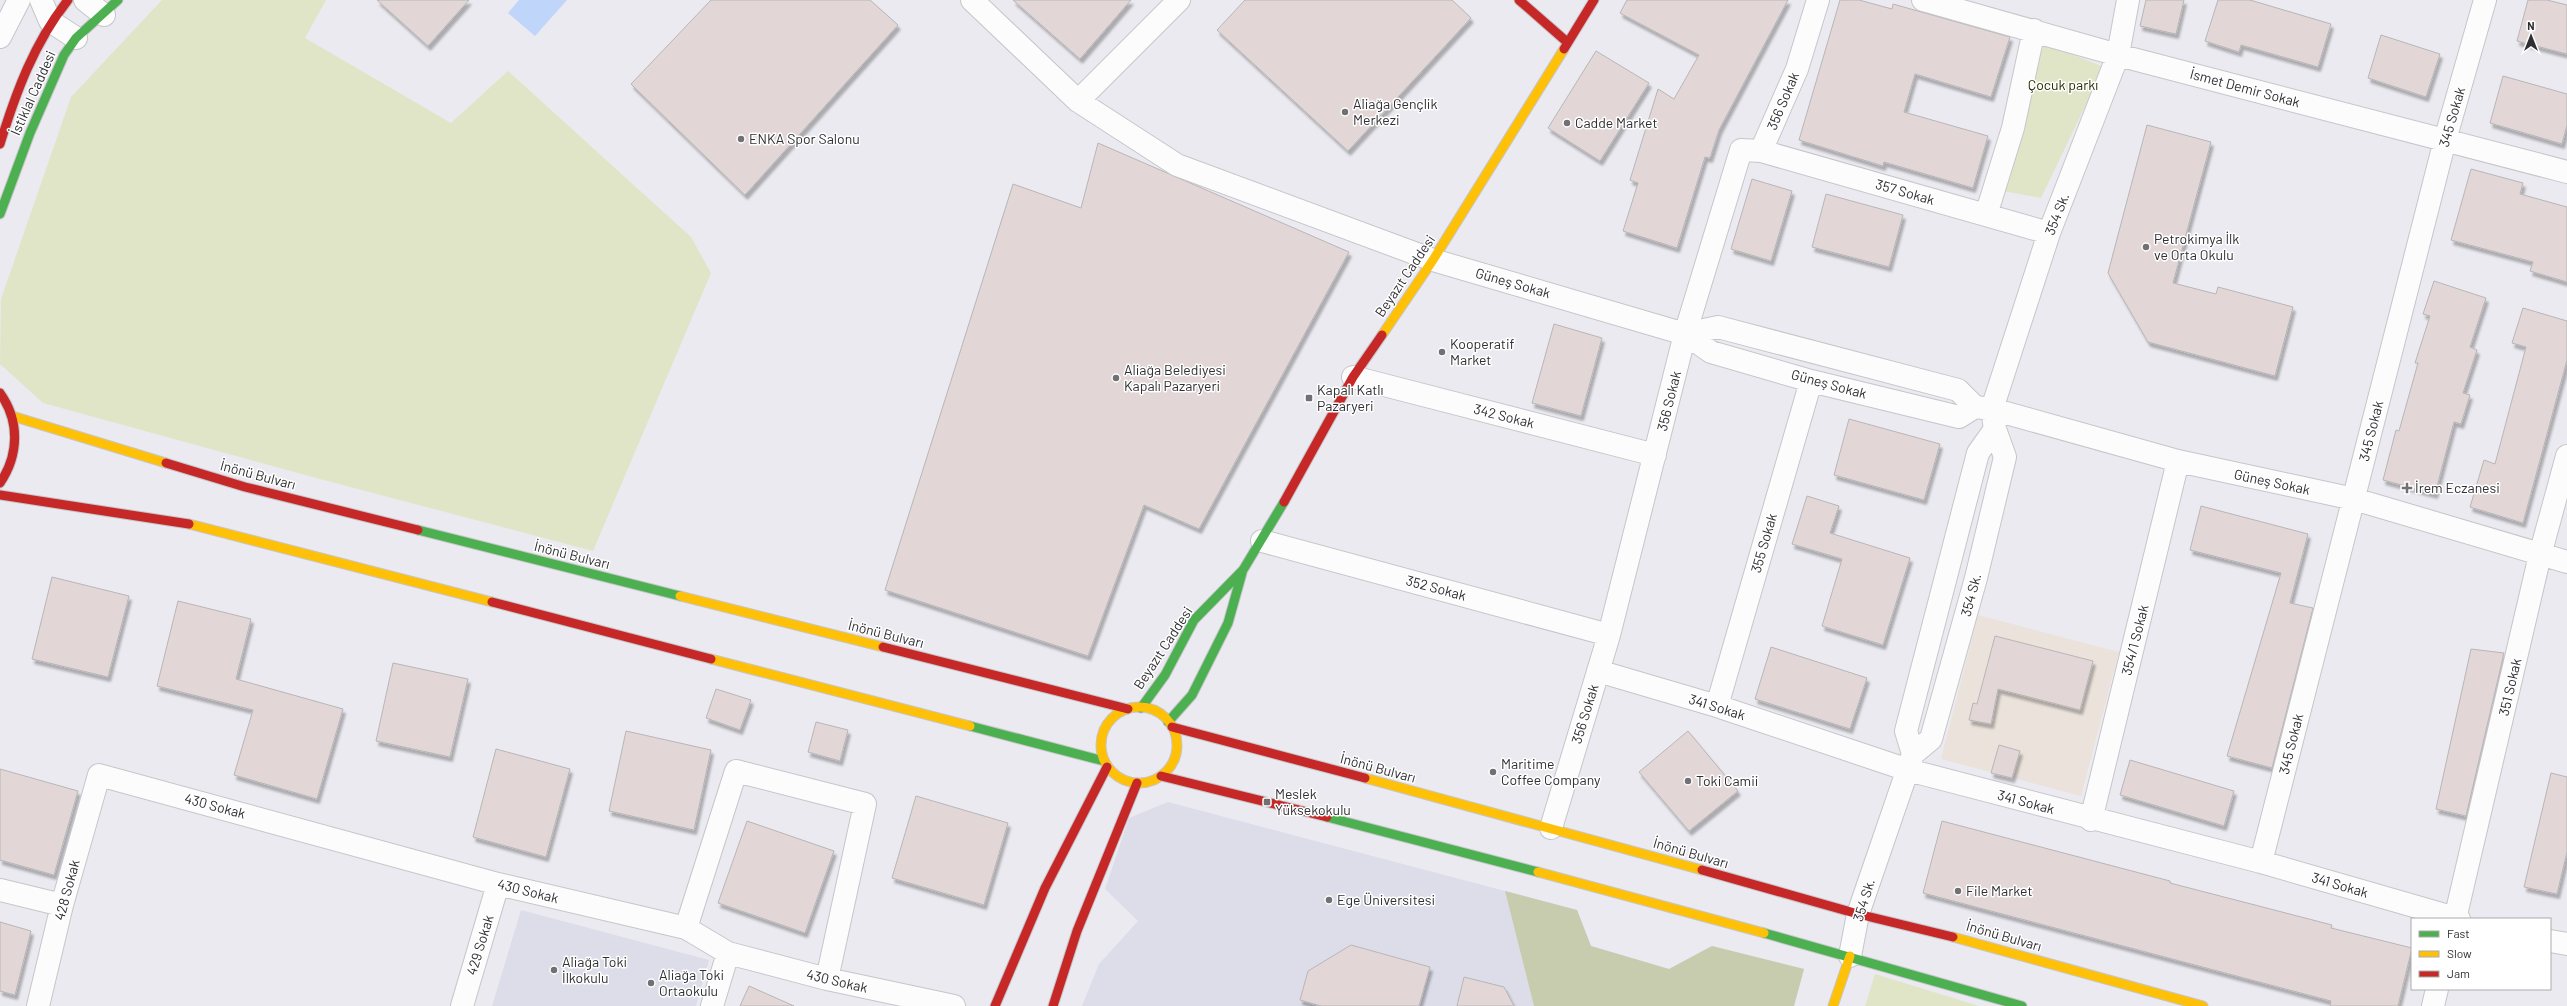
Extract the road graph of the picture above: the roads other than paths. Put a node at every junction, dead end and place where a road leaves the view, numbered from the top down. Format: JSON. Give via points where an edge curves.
{"nodes":[{"id":1,"x":19,"y":0,"type":"edge"},
{"id":2,"x":41,"y":0,"type":"edge"},
{"id":3,"x":68,"y":0,"type":"edge"},
{"id":4,"x":85,"y":0,"type":"edge"},
{"id":5,"x":972,"y":0,"type":"edge"},
{"id":6,"x":1179,"y":0,"type":"edge"},
{"id":7,"x":1518,"y":0,"type":"edge"},
{"id":8,"x":1594,"y":0,"type":"edge"},
{"id":9,"x":1818,"y":0,"type":"edge"},
{"id":10,"x":1923,"y":0,"type":"edge"},
{"id":11,"x":2128,"y":0,"type":"edge"},
{"id":12,"x":2485,"y":0,"type":"edge"},
{"id":13,"x":111,"y":7,"type":"edge"},
{"id":14,"x":50,"y":21,"type":"junction"},
{"id":15,"x":2034,"y":30,"type":"junction"},
{"id":16,"x":0,"y":37,"type":"edge"},
{"id":17,"x":76,"y":38,"type":"junction"},
{"id":18,"x":1567,"y":42,"type":"junction"},
{"id":19,"x":2118,"y":55,"type":"junction"},
{"id":20,"x":1078,"y":101,"type":"junction"},
{"id":21,"x":2446,"y":140,"type":"junction"},
{"id":22,"x":0,"y":144,"type":"edge"},
{"id":23,"x":1761,"y":151,"type":"junction"},
{"id":24,"x":2567,"y":172,"type":"edge"},
{"id":25,"x":0,"y":214,"type":"edge"},
{"id":26,"x":1986,"y":214,"type":"junction"},
{"id":27,"x":2049,"y":233,"type":"junction"},
{"id":28,"x":1434,"y":260,"type":"junction"},
{"id":29,"x":1685,"y":334,"type":"junction"},
{"id":30,"x":1353,"y":377,"type":"junction"},
{"id":31,"x":1811,"y":381,"type":"junction"},
{"id":32,"x":0,"y":393,"type":"edge"},
{"id":33,"x":1987,"y":415,"type":"junction"},
{"id":34,"x":12,"y":416,"type":"junction"},
{"id":35,"x":1655,"y":455,"type":"junction"},
{"id":36,"x":2567,"y":456,"type":"edge"},
{"id":37,"x":2178,"y":461,"type":"junction"},
{"id":38,"x":0,"y":483,"type":"edge"},
{"id":39,"x":0,"y":495,"type":"edge"},
{"id":40,"x":2354,"y":499,"type":"junction"},
{"id":41,"x":1262,"y":541,"type":"junction"},
{"id":42,"x":2540,"y":555,"type":"junction"},
{"id":43,"x":2567,"y":562,"type":"edge"},
{"id":44,"x":1243,"y":570,"type":"junction"},
{"id":45,"x":1609,"y":635,"type":"junction"},
{"id":46,"x":1598,"y":671,"type":"junction"},
{"id":47,"x":1717,"y":706,"type":"junction"},
{"id":48,"x":1140,"y":708,"type":"junction"},
{"id":49,"x":1128,"y":709,"type":"junction"},
{"id":50,"x":1170,"y":725,"type":"junction"},
{"id":51,"x":1911,"y":762,"type":"junction"},
{"id":52,"x":1106,"y":764,"type":"junction"},
{"id":53,"x":99,"y":775,"type":"joint"},
{"id":54,"x":1161,"y":776,"type":"junction"},
{"id":55,"x":1137,"y":783,"type":"junction"},
{"id":56,"x":2092,"y":820,"type":"junction"},
{"id":57,"x":1551,"y":828,"type":"junction"},
{"id":58,"x":2261,"y":862,"type":"junction"},
{"id":59,"x":498,"y":884,"type":"junction"},
{"id":60,"x":0,"y":890,"type":"edge"},
{"id":61,"x":62,"y":905,"type":"junction"},
{"id":62,"x":1858,"y":914,"type":"junction"},
{"id":63,"x":2454,"y":918,"type":"edge"},
{"id":64,"x":2457,"y":918,"type":"edge"},
{"id":65,"x":686,"y":928,"type":"junction"},
{"id":66,"x":2551,"y":941,"type":"edge"},
{"id":67,"x":2567,"y":944,"type":"edge"},
{"id":68,"x":728,"y":953,"type":"junction"},
{"id":69,"x":1850,"y":956,"type":"junction"},
{"id":70,"x":828,"y":980,"type":"junction"},
{"id":71,"x":2437,"y":990,"type":"edge"},
{"id":72,"x":38,"y":1006,"type":"edge"},
{"id":73,"x":462,"y":1006,"type":"edge"},
{"id":74,"x":712,"y":1006,"type":"edge"},
{"id":75,"x":954,"y":1006,"type":"edge"},
{"id":76,"x":995,"y":1006,"type":"edge"},
{"id":77,"x":1053,"y":1006,"type":"edge"},
{"id":78,"x":1833,"y":1006,"type":"edge"},
{"id":79,"x":2022,"y":1006,"type":"edge"},
{"id":80,"x":2203,"y":1006,"type":"edge"},
{"id":81,"x":2433,"y":1006,"type":"edge"}],
"edges":[{"from":1,"to":16,"type":"street"},
{"from":2,"to":14,"type":"street"},
{"from":3,"to":14,"type":"street","name":"İstiklal Caddesi"},
{"from":4,"to":13,"type":"street"},
{"from":5,"to":20,"type":"street","name":"Güneş Sokak"},
{"from":6,"to":20,"type":"street"},
{"from":7,"to":18,"type":"street"},
{"from":8,"to":18,"type":"street","name":"Beyazıt Caddesi"},
{"from":9,"to":23,"type":"street","name":"356 Sokak","via":[[1796,69]]},
{"from":10,"to":15,"type":"street","name":"İsmet Demir Sokak"},
{"from":11,"to":19,"type":"street","name":"354 Sk."},
{"from":12,"to":21,"type":"street","name":"345 Sokak"},
{"from":13,"to":17,"type":"street","name":"İstiklal Caddesi"},
{"from":14,"to":17,"type":"street"},
{"from":14,"to":22,"type":"street","name":"İstiklal Caddesi","via":[[37,43]]},
{"from":15,"to":19,"type":"street","name":"İsmet Demir Sokak"},
{"from":15,"to":26,"type":"street","via":[[2013,128]]},
{"from":17,"to":25,"type":"street","name":"İstiklal Caddesi","via":[[64,55],[30,133]]},
{"from":18,"to":28,"type":"street","name":"Beyazıt Caddesi"},
{"from":19,"to":21,"type":"street","name":"İsmet Demir Sokak"},
{"from":19,"to":27,"type":"street","name":"354 Sk."},
{"from":20,"to":28,"type":"street","name":"Güneş Sokak","via":[[1177,165]]},
{"from":21,"to":24,"type":"street","name":"İsmet Demir Sokak"},
{"from":21,"to":40,"type":"street","name":"345 Sokak"},
{"from":23,"to":26,"type":"street","name":"357 Sokak"},
{"from":23,"to":29,"type":"street","name":"356 Sokak","via":[[1741,150]]},
{"from":26,"to":27,"type":"street","name":"357 Sokak"},
{"from":27,"to":33,"type":"street","name":"354 Sk."},
{"from":28,"to":29,"type":"street","name":"Güneş Sokak"},
{"from":28,"to":30,"type":"street","name":"Beyazıt Caddesi"},
{"from":29,"to":31,"type":"street","name":"Güneş Sokak","via":[[1711,352]]},
{"from":29,"to":33,"type":"street","name":"Güneş Sokak","via":[[1718,327],[1958,390]]},
{"from":29,"to":35,"type":"street","name":"356 Sokak"},
{"from":30,"to":35,"type":"street","name":"342 Sokak"},
{"from":30,"to":41,"type":"street","name":"Beyazıt Caddesi"},
{"from":31,"to":33,"type":"street","name":"Güneş Sokak","via":[[1959,417]]},
{"from":31,"to":47,"type":"street","name":"355 Sokak"},
{"from":32,"to":34,"type":"street"},
{"from":33,"to":37,"type":"street","name":"Güneş Sokak"},
{"from":33,"to":51,"type":"street","name":"354 Sk.","via":[[1906,731]]},
{"from":33,"to":51,"type":"street","name":"354 Sk.","via":[[2005,457],[1976,578],[1931,739]]},
{"from":34,"to":38,"type":"street","via":[[16,437],[13,458]]},
{"from":34,"to":49,"type":"street","name":"İnönü Bulvarı","via":[[245,487]]},
{"from":35,"to":45,"type":"street","name":"356 Sokak"},
{"from":36,"to":42,"type":"street","name":"351 Sokak"},
{"from":37,"to":40,"type":"street","name":"Güneş Sokak"},
{"from":37,"to":56,"type":"street","name":"354/1 Sokak"},
{"from":39,"to":52,"type":"street","via":[[175,520]]},
{"from":40,"to":42,"type":"street","name":"Güneş Sokak"},
{"from":40,"to":58,"type":"street","name":"345 Sokak"},
{"from":41,"to":44,"type":"street","name":"Beyazıt Caddesi"},
{"from":41,"to":45,"type":"street","name":"352 Sokak"},
{"from":42,"to":43,"type":"street","name":"Güneş Sokak"},
{"from":42,"to":64,"type":"street","name":"351 Sokak"},
{"from":44,"to":48,"type":"street","name":"Beyazıt Caddesi","via":[[1194,620],[1164,675]]},
{"from":44,"to":50,"type":"street","name":"Beyazıt Caddesi","via":[[1228,623],[1192,695]]},
{"from":45,"to":46,"type":"street","name":"356 Sokak"},
{"from":46,"to":47,"type":"street","name":"341 Sokak"},
{"from":46,"to":57,"type":"street","name":"356 Sokak"},
{"from":47,"to":51,"type":"street","name":"341 Sokak"},
{"from":48,"to":49,"type":"street"},
{"from":48,"to":50,"type":"street","via":[[1156,712]]},
{"from":49,"to":52,"type":"street","via":[[1110,721],[1104,730],[1101,751]]},
{"from":50,"to":54,"type":"street","via":[[1176,748],[1169,768]]},
{"from":50,"to":57,"type":"street","name":"İnönü Bulvarı"},
{"from":51,"to":56,"type":"street","name":"341 Sokak"},
{"from":51,"to":62,"type":"street","name":"354 Sk."},
{"from":52,"to":55,"type":"street","via":[[1125,781]]},
{"from":52,"to":76,"type":"street","via":[[1045,888]]},
{"from":53,"to":59,"type":"street","name":"430 Sokak"},
{"from":53,"to":61,"type":"street","name":"428 Sokak"},
{"from":54,"to":55,"type":"street","via":[[1149,782]]},
{"from":54,"to":69,"type":"street"},
{"from":55,"to":77,"type":"street","via":[[1077,932]]},
{"from":56,"to":58,"type":"street","name":"341 Sokak"},
{"from":57,"to":62,"type":"street","name":"İnönü Bulvarı"},
{"from":58,"to":63,"type":"street","name":"341 Sokak"},
{"from":59,"to":65,"type":"street","name":"430 Sokak"},
{"from":59,"to":73,"type":"street","name":"429 Sokak"},
{"from":60,"to":61,"type":"street"},
{"from":61,"to":72,"type":"street","name":"428 Sokak"},
{"from":62,"to":69,"type":"street","name":"354 Sk."},
{"from":62,"to":80,"type":"street","name":"İnönü Bulvarı","via":[[1951,936]]},
{"from":65,"to":68,"type":"street","name":"430 Sokak"},
{"from":65,"to":70,"type":"street","via":[[736,771],[865,804]]},
{"from":66,"to":67,"type":"street"},
{"from":68,"to":70,"type":"street","name":"430 Sokak"},
{"from":68,"to":74,"type":"street"},
{"from":69,"to":78,"type":"street"},
{"from":69,"to":79,"type":"street"},
{"from":70,"to":75,"type":"street","name":"430 Sokak"},
{"from":71,"to":81,"type":"street"}]}
